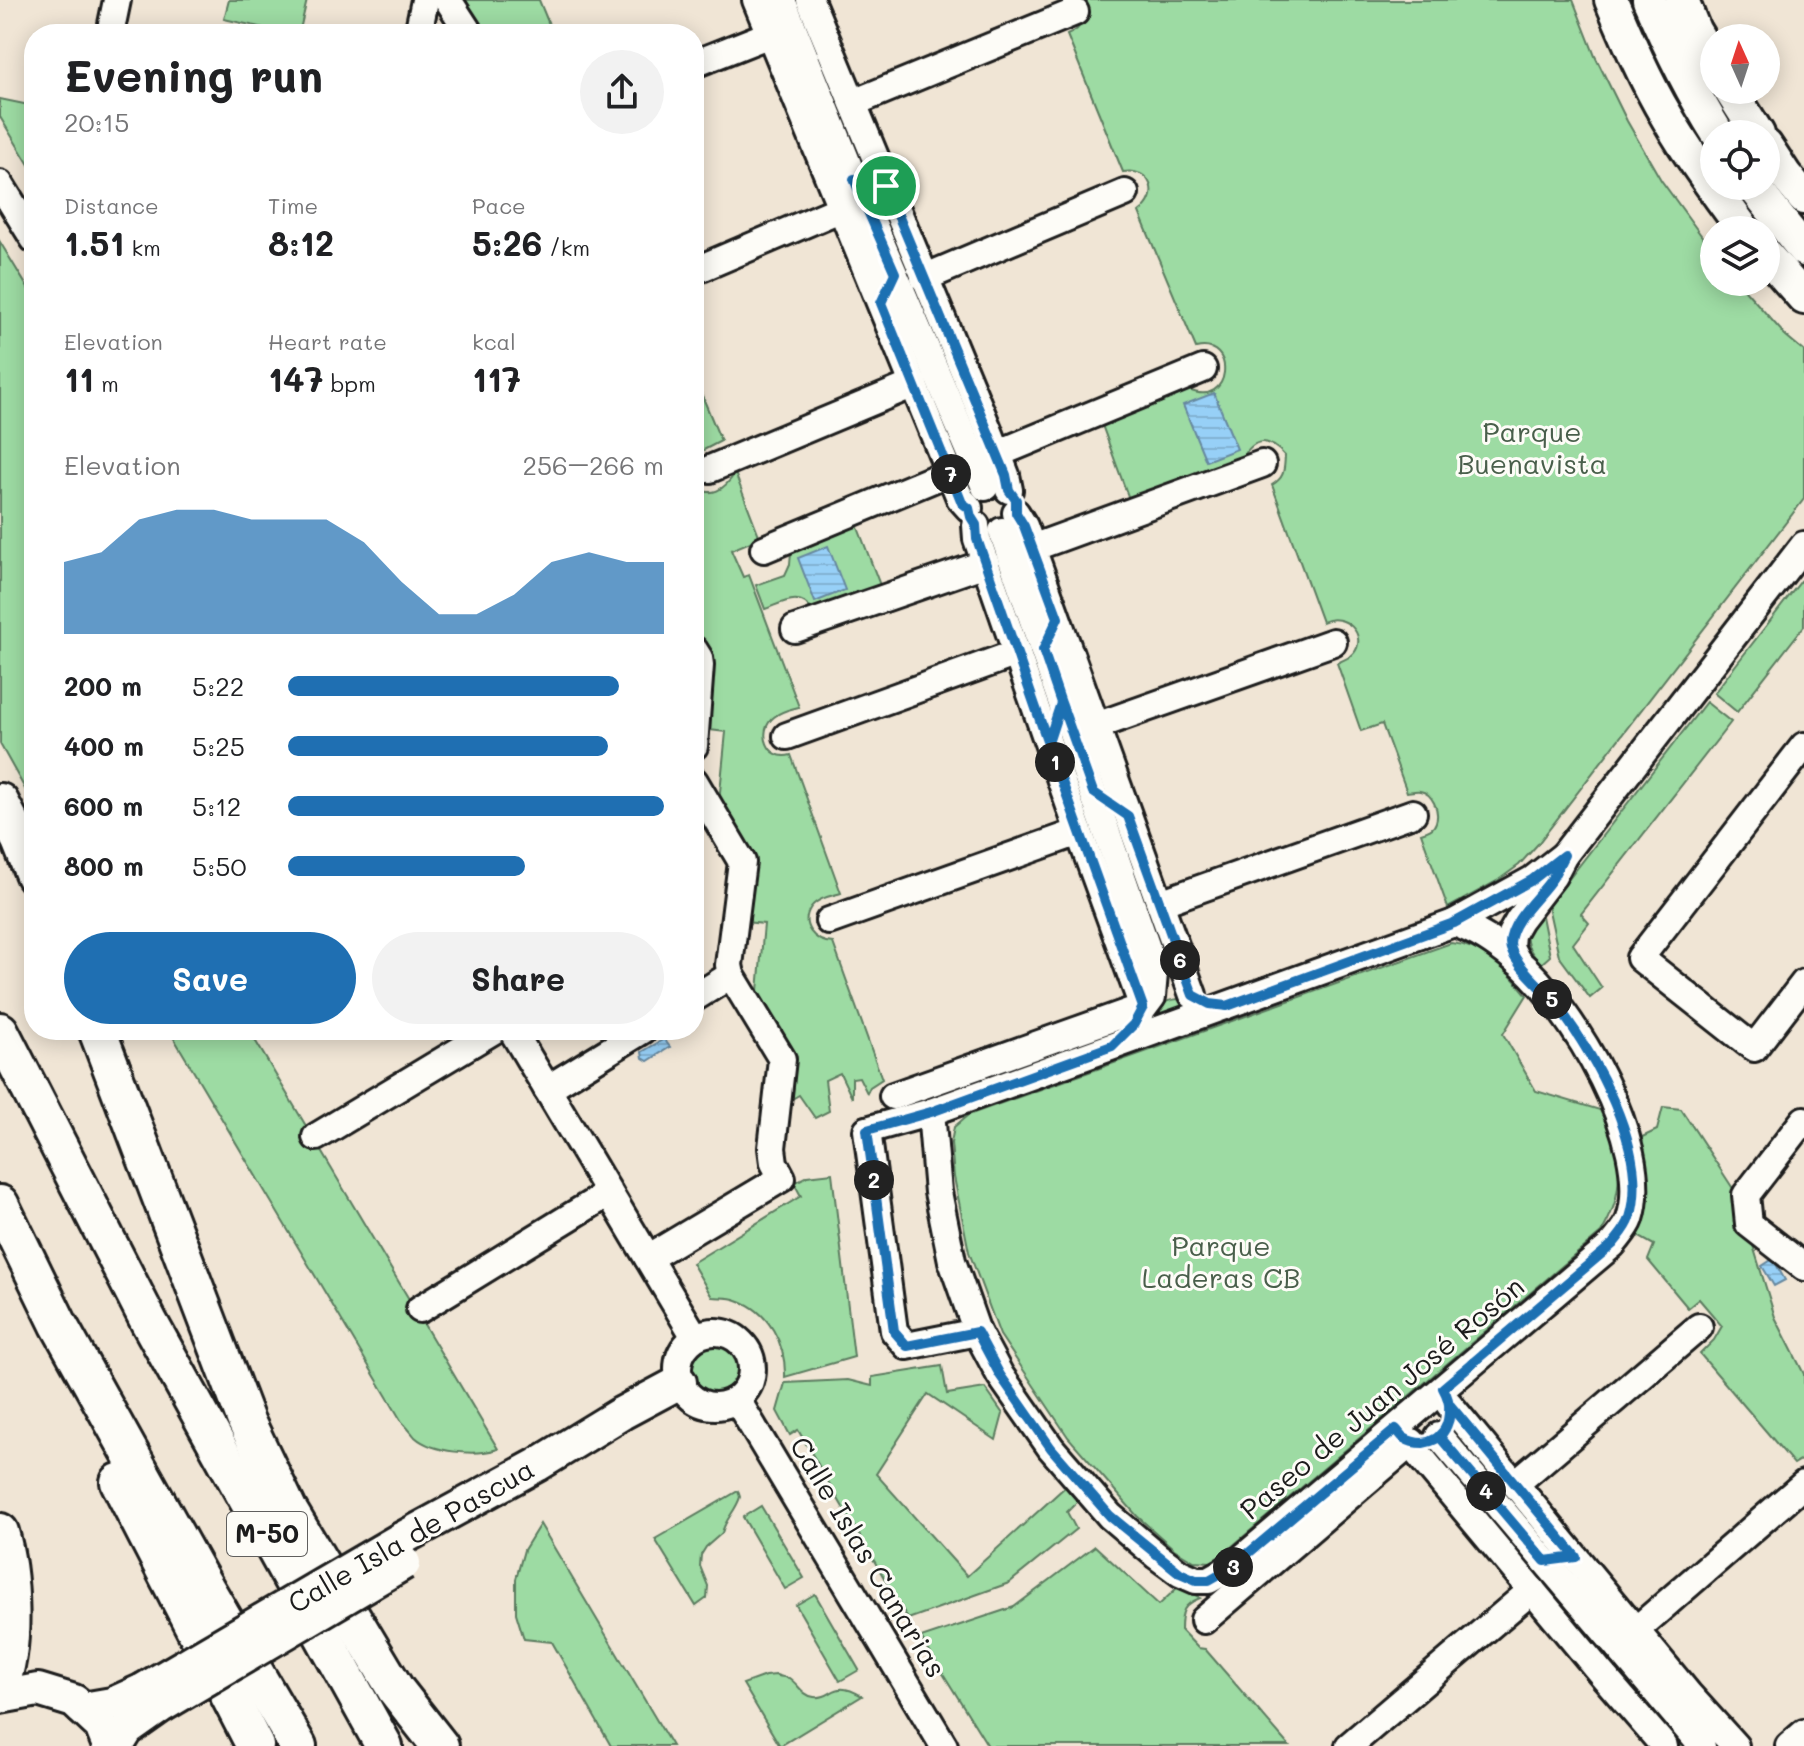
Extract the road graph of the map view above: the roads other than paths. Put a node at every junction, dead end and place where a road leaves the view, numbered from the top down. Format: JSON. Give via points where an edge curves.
{"nodes":[{"id":1,"x":117,"y":0,"type":"edge"},
{"id":2,"x":425,"y":0,"type":"edge"},
{"id":3,"x":448,"y":0,"type":"edge"},
{"id":4,"x":756,"y":0,"type":"edge"},
{"id":5,"x":782,"y":0,"type":"edge"},
{"id":6,"x":1611,"y":0,"type":"edge"},
{"id":7,"x":1649,"y":0,"type":"edge"},
{"id":8,"x":1682,"y":0,"type":"edge"},
{"id":9,"x":812,"y":4,"type":"edge"},
{"id":10,"x":1075,"y":12,"type":"dead end"},
{"id":11,"x":112,"y":24,"type":"edge"},
{"id":12,"x":420,"y":24,"type":"edge"},
{"id":13,"x":464,"y":24,"type":"edge"},
{"id":14,"x":770,"y":34,"type":"junction"},
{"id":15,"x":797,"y":37,"type":"junction"},
{"id":16,"x":1700,"y":40,"type":"edge"},
{"id":17,"x":704,"y":60,"type":"edge"},
{"id":18,"x":853,"y":103,"type":"junction"},
{"id":19,"x":1709,"y":120,"type":"edge"},
{"id":20,"x":806,"y":121,"type":"junction"},
{"id":21,"x":834,"y":130,"type":"junction"},
{"id":22,"x":1780,"y":167,"type":"edge"},
{"id":23,"x":854,"y":179,"type":"junction"},
{"id":24,"x":0,"y":184,"type":"edge"},
{"id":25,"x":886,"y":186,"type":"junction"},
{"id":26,"x":1125,"y":193,"type":"dead end"},
{"id":27,"x":1804,"y":198,"type":"edge"},
{"id":28,"x":1764,"y":200,"type":"edge"},
{"id":29,"x":842,"y":208,"type":"junction"},
{"id":30,"x":1734,"y":216,"type":"edge"},
{"id":31,"x":24,"y":223,"type":"edge"},
{"id":32,"x":1804,"y":250,"type":"edge"},
{"id":33,"x":704,"y":267,"type":"edge"},
{"id":34,"x":1780,"y":271,"type":"edge"},
{"id":35,"x":895,"y":273,"type":"junction"},
{"id":36,"x":924,"y":278,"type":"junction"},
{"id":37,"x":1804,"y":298,"type":"edge"},
{"id":38,"x":881,"y":303,"type":"junction"},
{"id":39,"x":956,"y":353,"type":"junction"},
{"id":40,"x":1203,"y":369,"type":"dead end"},
{"id":41,"x":941,"y":383,"type":"junction"},
{"id":42,"x":914,"y":384,"type":"junction"},
{"id":43,"x":997,"y":454,"type":"junction"},
{"id":44,"x":1262,"y":464,"type":"dead end"},
{"id":45,"x":710,"y":469,"type":"dead end"},
{"id":46,"x":950,"y":472,"type":"junction"},
{"id":47,"x":993,"y":509,"type":"junction"},
{"id":48,"x":1804,"y":545,"type":"edge"},
{"id":49,"x":1032,"y":548,"type":"junction"},
{"id":50,"x":764,"y":549,"type":"dead end"},
{"id":51,"x":986,"y":563,"type":"junction"},
{"id":52,"x":1058,"y":618,"type":"junction"},
{"id":53,"x":795,"y":629,"type":"dead end"},
{"id":54,"x":1333,"y":642,"type":"dead end"},
{"id":55,"x":1030,"y":652,"type":"junction"},
{"id":56,"x":1061,"y":703,"type":"junction"},
{"id":57,"x":1096,"y":726,"type":"junction"},
{"id":58,"x":787,"y":736,"type":"dead end"},
{"id":59,"x":1048,"y":743,"type":"junction"},
{"id":60,"x":1804,"y":746,"type":"edge"},
{"id":61,"x":1093,"y":792,"type":"junction"},
{"id":62,"x":704,"y":798,"type":"edge"},
{"id":63,"x":0,"y":802,"type":"edge"},
{"id":64,"x":1413,"y":813,"type":"dead end"},
{"id":65,"x":1128,"y":816,"type":"junction"},
{"id":66,"x":1079,"y":832,"type":"junction"},
{"id":67,"x":24,"y":850,"type":"edge"},
{"id":68,"x":1564,"y":855,"type":"junction"},
{"id":69,"x":1160,"y":903,"type":"junction"},
{"id":70,"x":829,"y":921,"type":"dead end"},
{"id":71,"x":1454,"y":923,"type":"junction"},
{"id":72,"x":1517,"y":961,"type":"junction"},
{"id":73,"x":1152,"y":963,"type":"junction"},
{"id":74,"x":731,"y":975,"type":"junction"},
{"id":75,"x":1804,"y":983,"type":"edge"},
{"id":76,"x":704,"y":992,"type":"edge"},
{"id":77,"x":1187,"y":992,"type":"junction"},
{"id":78,"x":1145,"y":1004,"type":"junction"},
{"id":79,"x":1227,"y":1006,"type":"junction"},
{"id":80,"x":0,"y":1031,"type":"edge"},
{"id":81,"x":101,"y":1040,"type":"edge"},
{"id":82,"x":477,"y":1040,"type":"edge"},
{"id":83,"x":518,"y":1040,"type":"edge"},
{"id":84,"x":627,"y":1040,"type":"edge"},
{"id":85,"x":1112,"y":1046,"type":"junction"},
{"id":86,"x":928,"y":1084,"type":"junction"},
{"id":87,"x":547,"y":1089,"type":"junction"},
{"id":88,"x":893,"y":1096,"type":"dead end"},
{"id":89,"x":934,"y":1111,"type":"junction"},
{"id":90,"x":1804,"y":1120,"type":"edge"},
{"id":91,"x":316,"y":1137,"type":"dead end"},
{"id":92,"x":609,"y":1193,"type":"junction"},
{"id":93,"x":0,"y":1204,"type":"edge"},
{"id":94,"x":648,"y":1258,"type":"junction"},
{"id":95,"x":1804,"y":1267,"type":"edge"},
{"id":96,"x":420,"y":1309,"type":"dead end"},
{"id":97,"x":59,"y":1325,"type":"junction"},
{"id":98,"x":1699,"y":1327,"type":"dead end"},
{"id":99,"x":977,"y":1332,"type":"junction"},
{"id":100,"x":695,"y":1337,"type":"junction"},
{"id":101,"x":683,"y":1388,"type":"junction"},
{"id":102,"x":1446,"y":1396,"type":"junction"},
{"id":103,"x":737,"y":1400,"type":"junction"},
{"id":104,"x":1404,"y":1435,"type":"junction"},
{"id":105,"x":1439,"y":1436,"type":"junction"},
{"id":106,"x":1515,"y":1484,"type":"junction"},
{"id":107,"x":1804,"y":1484,"type":"edge"},
{"id":108,"x":0,"y":1532,"type":"edge"},
{"id":109,"x":1576,"y":1557,"type":"junction"},
{"id":110,"x":1545,"y":1561,"type":"junction"},
{"id":111,"x":1209,"y":1580,"type":"junction"},
{"id":112,"x":1532,"y":1590,"type":"junction"},
{"id":113,"x":1636,"y":1630,"type":"junction"},
{"id":114,"x":1605,"y":1633,"type":"junction"},
{"id":115,"x":1600,"y":1672,"type":"junction"},
{"id":116,"x":0,"y":1686,"type":"edge"},
{"id":117,"x":1689,"y":1695,"type":"junction"},
{"id":118,"x":0,"y":1697,"type":"edge"},
{"id":119,"x":152,"y":1698,"type":"junction"},
{"id":120,"x":83,"y":1709,"type":"junction"},
{"id":121,"x":1804,"y":1733,"type":"edge"},
{"id":122,"x":1693,"y":1736,"type":"edge"},
{"id":123,"x":934,"y":1743,"type":"edge"},
{"id":124,"x":1655,"y":1743,"type":"edge"},
{"id":125,"x":109,"y":1746,"type":"edge"},
{"id":126,"x":117,"y":1746,"type":"edge"},
{"id":127,"x":255,"y":1746,"type":"edge"},
{"id":128,"x":298,"y":1746,"type":"edge"},
{"id":129,"x":384,"y":1746,"type":"edge"},
{"id":130,"x":440,"y":1746,"type":"edge"},
{"id":131,"x":1349,"y":1746,"type":"edge"},
{"id":132,"x":1735,"y":1746,"type":"edge"},
{"id":133,"x":1789,"y":1746,"type":"edge"}],
"edges":[{"from":1,"to":11,"type":"street"},
{"from":2,"to":12,"type":"street"},
{"from":3,"to":13,"type":"street"},
{"from":4,"to":14,"type":"street"},
{"from":5,"to":15,"type":"street"},
{"from":6,"to":30,"type":"main road","via":[[1665,115]]},
{"from":7,"to":19,"type":"main road"},
{"from":8,"to":16,"type":"main road"},
{"from":9,"to":15,"type":"street"},
{"from":9,"to":18,"type":"street"},
{"from":10,"to":18,"type":"street"},
{"from":14,"to":17,"type":"street"},
{"from":14,"to":20,"type":"street"},
{"from":15,"to":21,"type":"street"},
{"from":18,"to":25,"type":"street"},
{"from":20,"to":21,"type":"street"},
{"from":20,"to":29,"type":"street"},
{"from":21,"to":23,"type":"street"},
{"from":22,"to":27,"type":"main road"},
{"from":23,"to":25,"type":"street"},
{"from":23,"to":35,"type":"street"},
{"from":24,"to":31,"type":"street"},
{"from":25,"to":36,"type":"street"},
{"from":26,"to":36,"type":"street"},
{"from":28,"to":32,"type":"main road"},
{"from":29,"to":33,"type":"street"},
{"from":29,"to":38,"type":"street"},
{"from":34,"to":37,"type":"main road"},
{"from":35,"to":38,"type":"street"},
{"from":35,"to":41,"type":"street"},
{"from":36,"to":39,"type":"street"},
{"from":38,"to":42,"type":"street"},
{"from":39,"to":41,"type":"street"},
{"from":39,"to":43,"type":"street"},
{"from":40,"to":43,"type":"street"},
{"from":41,"to":47,"type":"street"},
{"from":42,"to":45,"type":"street"},
{"from":42,"to":46,"type":"street"},
{"from":43,"to":47,"type":"street","via":[[1006,475]]},
{"from":44,"to":49,"type":"street"},
{"from":46,"to":47,"type":"street","via":[[962,503]]},
{"from":46,"to":50,"type":"street"},
{"from":47,"to":49,"type":"street","via":[[1024,526]]},
{"from":47,"to":51,"type":"street","via":[[977,539]]},
{"from":47,"to":55,"type":"street"},
{"from":48,"to":68,"type":"street"},
{"from":49,"to":52,"type":"street"},
{"from":51,"to":53,"type":"street"},
{"from":51,"to":55,"type":"street"},
{"from":52,"to":55,"type":"street"},
{"from":52,"to":57,"type":"street"},
{"from":54,"to":57,"type":"street"},
{"from":55,"to":56,"type":"street"},
{"from":55,"to":58,"type":"street"},
{"from":55,"to":59,"type":"street"},
{"from":56,"to":59,"type":"street"},
{"from":56,"to":61,"type":"street"},
{"from":57,"to":65,"type":"street"},
{"from":59,"to":66,"type":"street"},
{"from":60,"to":75,"type":"street","via":[[1640,958],[1754,1048]]},
{"from":61,"to":65,"type":"street"},
{"from":61,"to":73,"type":"street"},
{"from":62,"to":74,"type":"street","via":[[742,862]]},
{"from":63,"to":67,"type":"highway"},
{"from":64,"to":69,"type":"street"},
{"from":65,"to":69,"type":"street"},
{"from":66,"to":70,"type":"street"},
{"from":66,"to":78,"type":"street"},
{"from":68,"to":71,"type":"street","via":[[1532,880]]},
{"from":68,"to":72,"type":"street","via":[[1511,934]]},
{"from":69,"to":77,"type":"street"},
{"from":71,"to":72,"type":"street","name":"Paseo de Juan José Rosón"},
{"from":71,"to":79,"type":"street"},
{"from":72,"to":102,"type":"street","name":"Paseo de Juan José Rosón","via":[[1573,1028],[1608,1091],[1632,1156],[1634,1202],[1629,1222],[1613,1244]]},
{"from":73,"to":77,"type":"street","via":[[1167,982]]},
{"from":73,"to":78,"type":"street","via":[[1152,997]]},
{"from":74,"to":76,"type":"street"},
{"from":74,"to":94,"type":"street","via":[[782,1059],[772,1148],[782,1178]]},
{"from":77,"to":78,"type":"street","via":[[1165,993]]},
{"from":77,"to":79,"type":"street"},
{"from":78,"to":85,"type":"street"},
{"from":78,"to":86,"type":"street"},
{"from":79,"to":85,"type":"street"},
{"from":80,"to":129,"type":"highway","number":"M-50","via":[[149,1322]]},
{"from":81,"to":130,"type":"highway","via":[[246,1421],[289,1511],[396,1690]]},
{"from":82,"to":91,"type":"street"},
{"from":83,"to":87,"type":"street"},
{"from":84,"to":87,"type":"street"},
{"from":85,"to":89,"type":"street"},
{"from":86,"to":88,"type":"street"},
{"from":86,"to":89,"type":"street"},
{"from":87,"to":92,"type":"street"},
{"from":89,"to":99,"type":"street","via":[[938,1192],[952,1261]]},
{"from":89,"to":99,"type":"street","via":[[867,1130],[894,1331],[907,1346]]},
{"from":90,"to":95,"type":"street","via":[[1746,1195],[1749,1224]]},
{"from":92,"to":94,"type":"street"},
{"from":92,"to":96,"type":"street"},
{"from":93,"to":97,"type":"highway","number":"M-50"},
{"from":94,"to":100,"type":"street"},
{"from":97,"to":127,"type":"highway","via":[[74,1394]]},
{"from":97,"to":128,"type":"highway","number":"M-50"},
{"from":98,"to":106,"type":"street"},
{"from":99,"to":111,"type":"street","via":[[1051,1448],[1110,1516],[1180,1573]]},
{"from":100,"to":101,"type":"street","via":[[679,1357]]},
{"from":100,"to":103,"type":"street","via":[[721,1331],[742,1342],[752,1361],[752,1376]]},
{"from":101,"to":103,"type":"street","via":[[712,1406]]},
{"from":101,"to":119,"type":"main road","name":"Calle Isla de Pascua","bridge":true,"via":[[622,1413],[407,1549]]},
{"from":102,"to":104,"type":"street","name":"Paseo de Juan José Rosón"},
{"from":102,"to":105,"type":"street","via":[[1449,1421]]},
{"from":102,"to":106,"type":"street"},
{"from":103,"to":123,"type":"street","name":"Calle Islas Canarias"},
{"from":104,"to":105,"type":"street","via":[[1423,1443]]},
{"from":104,"to":111,"type":"street","name":"Paseo de Juan José Rosón"},
{"from":104,"to":111,"type":"street","via":[[1212,1613]]},
{"from":104,"to":112,"type":"street"},
{"from":105,"to":110,"type":"street"},
{"from":106,"to":109,"type":"street"},
{"from":107,"to":113,"type":"street"},
{"from":108,"to":116,"type":"highway","via":[[10,1622]]},
{"from":109,"to":110,"type":"street"},
{"from":109,"to":113,"type":"street"},
{"from":110,"to":114,"type":"street"},
{"from":112,"to":115,"type":"street"},
{"from":112,"to":131,"type":"street"},
{"from":113,"to":117,"type":"street"},
{"from":114,"to":115,"type":"street"},
{"from":114,"to":122,"type":"street"},
{"from":115,"to":124,"type":"street"},
{"from":117,"to":122,"type":"street"},
{"from":117,"to":132,"type":"street"},
{"from":118,"to":120,"type":"main road","via":[[38,1690]]},
{"from":119,"to":120,"type":"main road"},
{"from":119,"to":126,"type":"main road"},
{"from":120,"to":125,"type":"main road","via":[[101,1726]]},
{"from":121,"to":133,"type":"street"}]}
